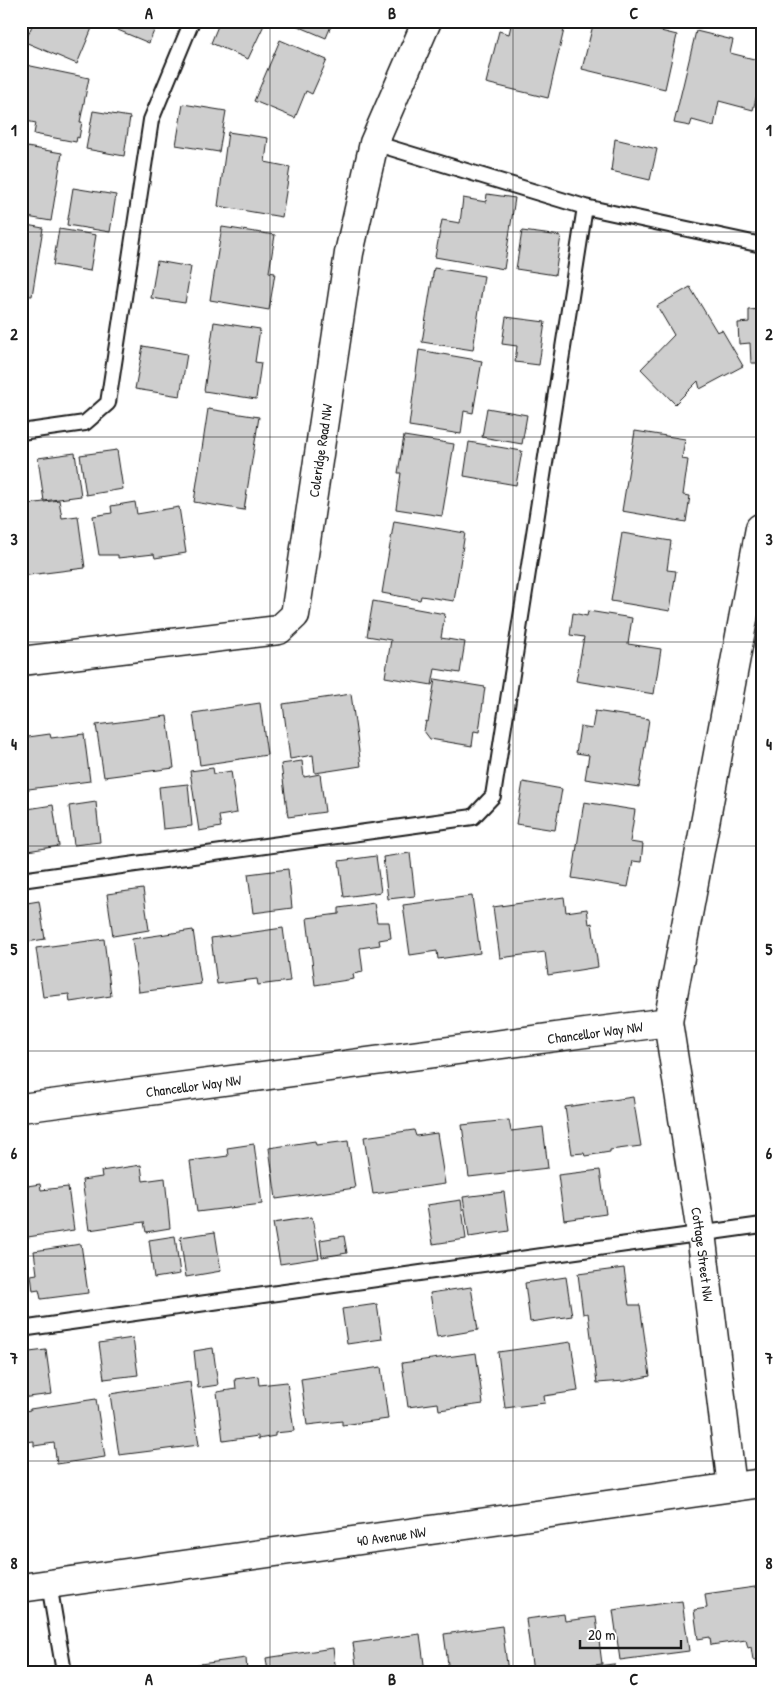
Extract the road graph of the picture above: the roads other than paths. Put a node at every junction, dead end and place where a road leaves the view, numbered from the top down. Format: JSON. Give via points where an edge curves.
{"nodes":[{"id":1,"x":192,"y":21,"type":"edge"},
{"id":2,"x":426,"y":21,"type":"edge"},
{"id":3,"x":374,"y":144,"type":"junction"},
{"id":4,"x":584,"y":207,"type":"junction"},
{"id":5,"x":762,"y":245,"type":"edge"},
{"id":6,"x":21,"y":432,"type":"edge"},
{"id":7,"x":762,"y":527,"type":"edge"},
{"id":8,"x":21,"y":661,"type":"edge"},
{"id":9,"x":21,"y":880,"type":"edge"},
{"id":10,"x":668,"y":1022,"type":"junction"},
{"id":11,"x":21,"y":1108,"type":"edge"},
{"id":12,"x":762,"y":1225,"type":"edge"},
{"id":13,"x":701,"y":1233,"type":"junction"},
{"id":14,"x":21,"y":1329,"type":"edge"},
{"id":15,"x":762,"y":1483,"type":"edge"},
{"id":16,"x":732,"y":1487,"type":"junction"},
{"id":17,"x":49,"y":1584,"type":"junction"},
{"id":18,"x":21,"y":1588,"type":"edge"},
{"id":19,"x":64,"y":1672,"type":"edge"}],
"edges":[{"from":1,"to":6,"type":"lane","via":[[151,120],[108,403],[85,423]]},
{"from":2,"to":3,"type":"street","name":"Coleridge Road NW"},
{"from":3,"to":4,"type":"lane"},
{"from":3,"to":8,"type":"street","name":"Coleridge Road NW","via":[[349,253],[295,614],[279,630]]},
{"from":4,"to":5,"type":"lane"},
{"from":4,"to":9,"type":"lane","via":[[494,796],[473,817]]},
{"from":7,"to":10,"type":"street"},
{"from":10,"to":11,"type":"street","name":"Chancellor Way NW"},
{"from":10,"to":13,"type":"street","name":"Cottage Street NW"},
{"from":12,"to":13,"type":"lane"},
{"from":13,"to":14,"type":"lane"},
{"from":13,"to":16,"type":"street","name":"Cottage Street NW"},
{"from":15,"to":16,"type":"street","name":"40 Avenue NW"},
{"from":16,"to":17,"type":"street","name":"40 Avenue NW"},
{"from":17,"to":18,"type":"street","name":"40 Avenue NW"},
{"from":17,"to":19,"type":"lane"}]}
